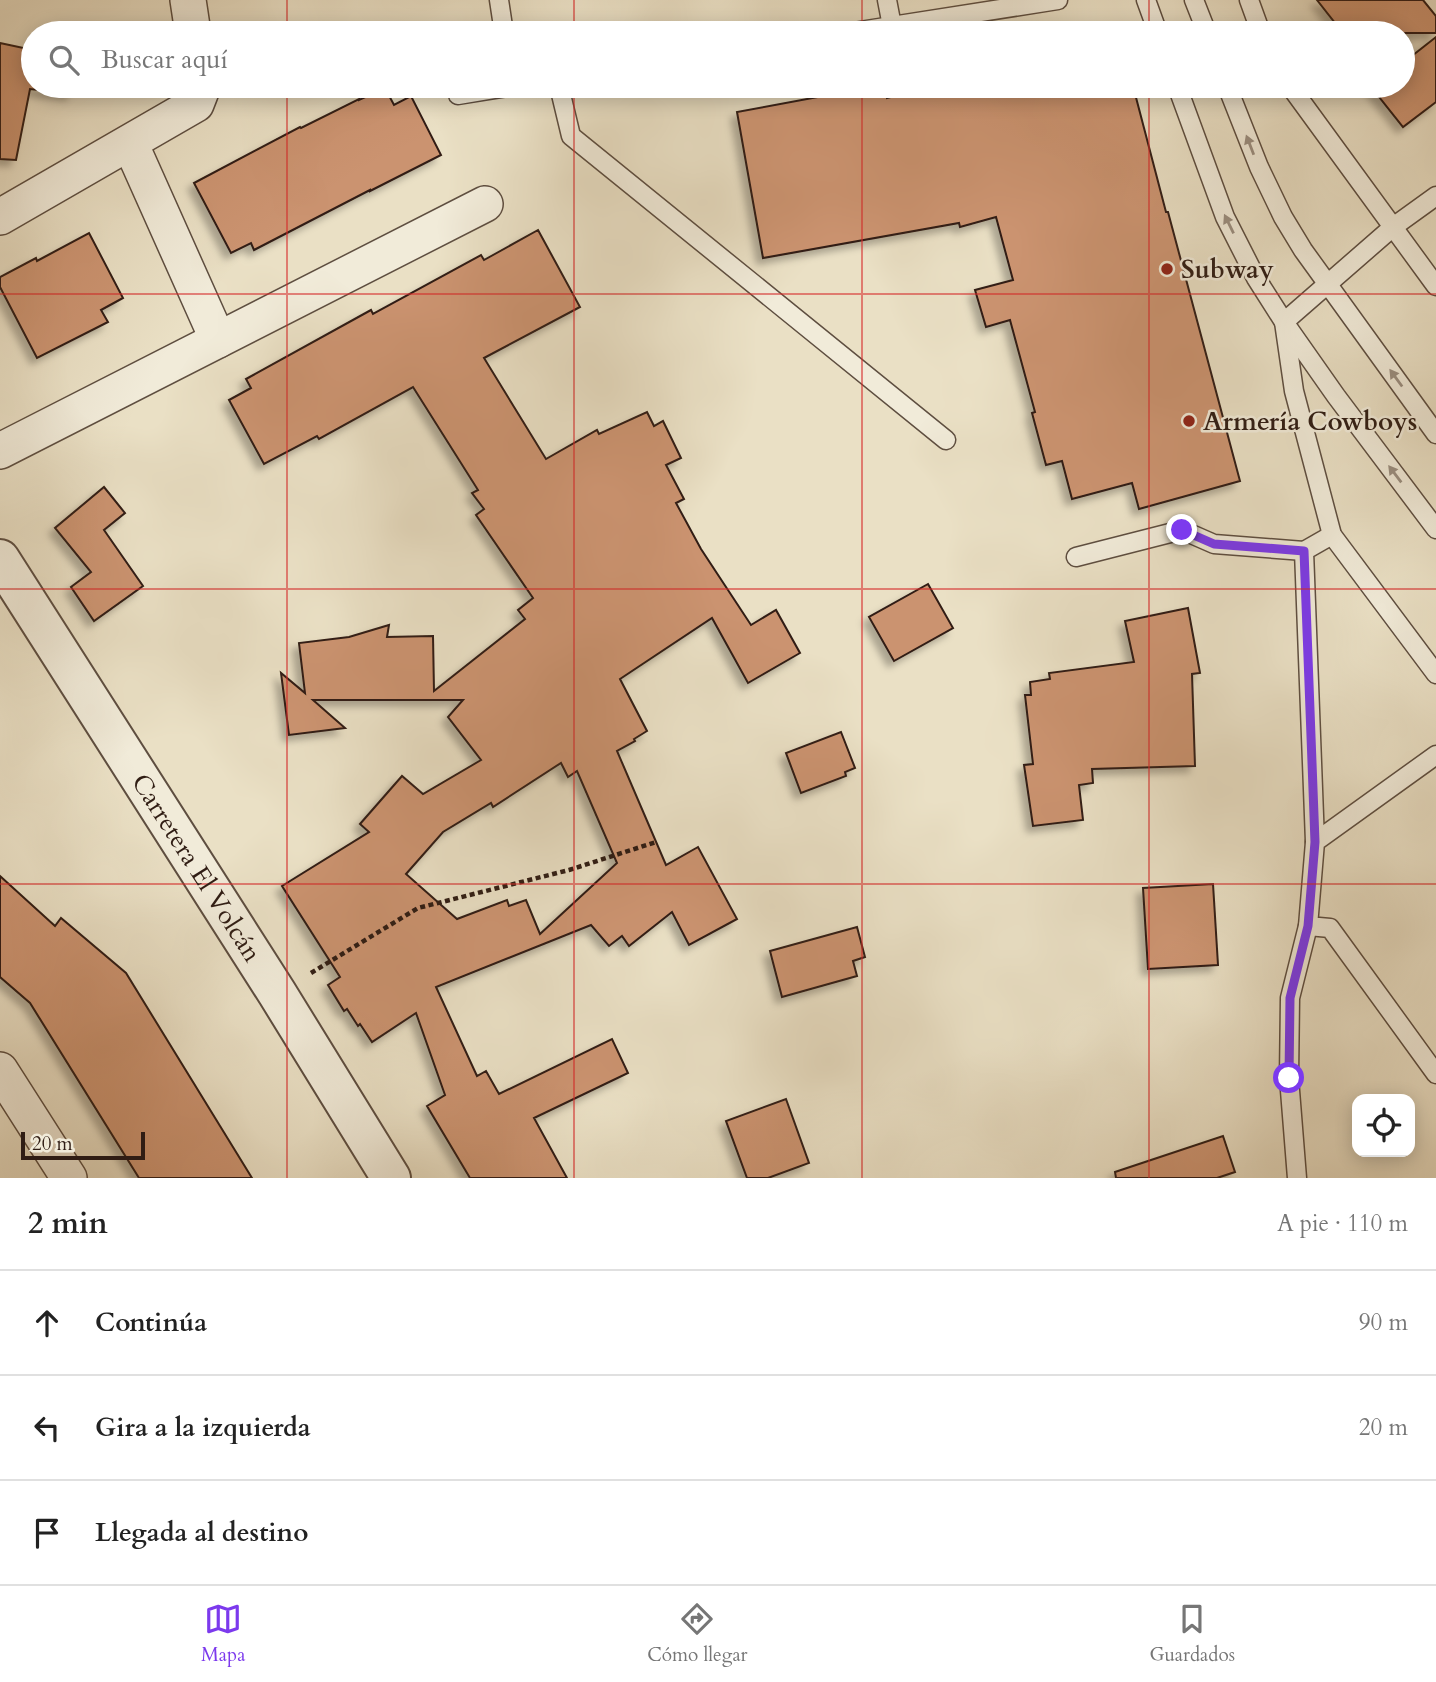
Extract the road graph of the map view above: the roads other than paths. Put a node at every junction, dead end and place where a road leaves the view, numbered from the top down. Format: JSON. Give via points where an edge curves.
{"nodes":[{"id":1,"x":188,"y":0,"type":"edge"},
{"id":2,"x":499,"y":0,"type":"edge"},
{"id":3,"x":887,"y":0,"type":"edge"},
{"id":4,"x":1058,"y":0,"type":"edge"},
{"id":5,"x":1146,"y":0,"type":"edge"},
{"id":6,"x":1194,"y":0,"type":"edge"},
{"id":7,"x":1249,"y":0,"type":"edge"},
{"id":8,"x":192,"y":21,"type":"edge"},
{"id":9,"x":502,"y":21,"type":"edge"},
{"id":10,"x":891,"y":21,"type":"edge"},
{"id":11,"x":924,"y":21,"type":"edge"},
{"id":12,"x":1154,"y":21,"type":"edge"},
{"id":13,"x":1202,"y":21,"type":"edge"},
{"id":14,"x":1257,"y":21,"type":"edge"},
{"id":15,"x":198,"y":98,"type":"edge"},
{"id":16,"x":562,"y":98,"type":"edge"},
{"id":17,"x":1181,"y":98,"type":"edge"},
{"id":18,"x":1232,"y":98,"type":"edge"},
{"id":19,"x":1299,"y":98,"type":"edge"},
{"id":20,"x":130,"y":142,"type":"junction"},
{"id":21,"x":1436,"y":196,"type":"edge"},
{"id":22,"x":485,"y":204,"type":"dead end"},
{"id":23,"x":0,"y":218,"type":"edge"},
{"id":24,"x":1394,"y":227,"type":"junction"},
{"id":25,"x":1328,"y":284,"type":"junction"},
{"id":26,"x":1436,"y":286,"type":"edge"},
{"id":27,"x":1284,"y":322,"type":"junction"},
{"id":28,"x":218,"y":340,"type":"junction"},
{"id":29,"x":1436,"y":434,"type":"edge"},
{"id":30,"x":946,"y":440,"type":"dead end"},
{"id":31,"x":0,"y":451,"type":"edge"},
{"id":32,"x":1436,"y":529,"type":"edge"},
{"id":33,"x":1332,"y":535,"type":"junction"},
{"id":34,"x":1304,"y":551,"type":"junction"},
{"id":35,"x":1076,"y":557,"type":"dead end"},
{"id":36,"x":0,"y":559,"type":"edge"},
{"id":37,"x":1436,"y":674,"type":"edge"},
{"id":38,"x":1436,"y":755,"type":"edge"},
{"id":39,"x":1315,"y":842,"type":"junction"},
{"id":40,"x":1308,"y":926,"type":"junction"},
{"id":41,"x":0,"y":1070,"type":"edge"},
{"id":42,"x":1436,"y":1074,"type":"edge"},
{"id":43,"x":69,"y":1178,"type":"edge"},
{"id":44,"x":391,"y":1178,"type":"edge"},
{"id":45,"x":1297,"y":1178,"type":"edge"}],
"edges":[{"from":1,"to":8,"type":"street"},
{"from":2,"to":9,"type":"lane"},
{"from":3,"to":10,"type":"lane"},
{"from":4,"to":11,"type":"lane"},
{"from":5,"to":12,"type":"lane"},
{"from":6,"to":13,"type":"lane"},
{"from":7,"to":14,"type":"lane"},
{"from":15,"to":20,"type":"street","via":[[196,104]]},
{"from":16,"to":30,"type":"lane","via":[[571,136]]},
{"from":27,"to":17,"type":"lane","one_way":true,"via":[[1225,218]]},
{"from":25,"to":18,"type":"lane","one_way":true,"via":[[1283,217]]},
{"from":19,"to":24,"type":"lane"},
{"from":20,"to":23,"type":"street"},
{"from":20,"to":28,"type":"street"},
{"from":21,"to":24,"type":"lane"},
{"from":22,"to":28,"type":"street"},
{"from":24,"to":25,"type":"lane"},
{"from":24,"to":26,"type":"lane"},
{"from":25,"to":27,"type":"lane"},
{"from":29,"to":25,"type":"lane","one_way":true},
{"from":32,"to":27,"type":"lane","one_way":true},
{"from":27,"to":33,"type":"lane","via":[[1294,391]]},
{"from":28,"to":31,"type":"street"},
{"from":33,"to":34,"type":"lane"},
{"from":33,"to":37,"type":"lane"},
{"from":34,"to":35,"type":"lane","via":[[1214,544],[1182,530]]},
{"from":34,"to":39,"type":"lane"},
{"from":36,"to":44,"type":"street","name":"Carretera El Volcán"},
{"from":38,"to":39,"type":"lane"},
{"from":39,"to":40,"type":"lane"},
{"from":40,"to":42,"type":"lane","via":[[1330,928]]},
{"from":40,"to":45,"type":"lane","via":[[1290,998],[1289,1078]]},
{"from":41,"to":43,"type":"street"}]}
